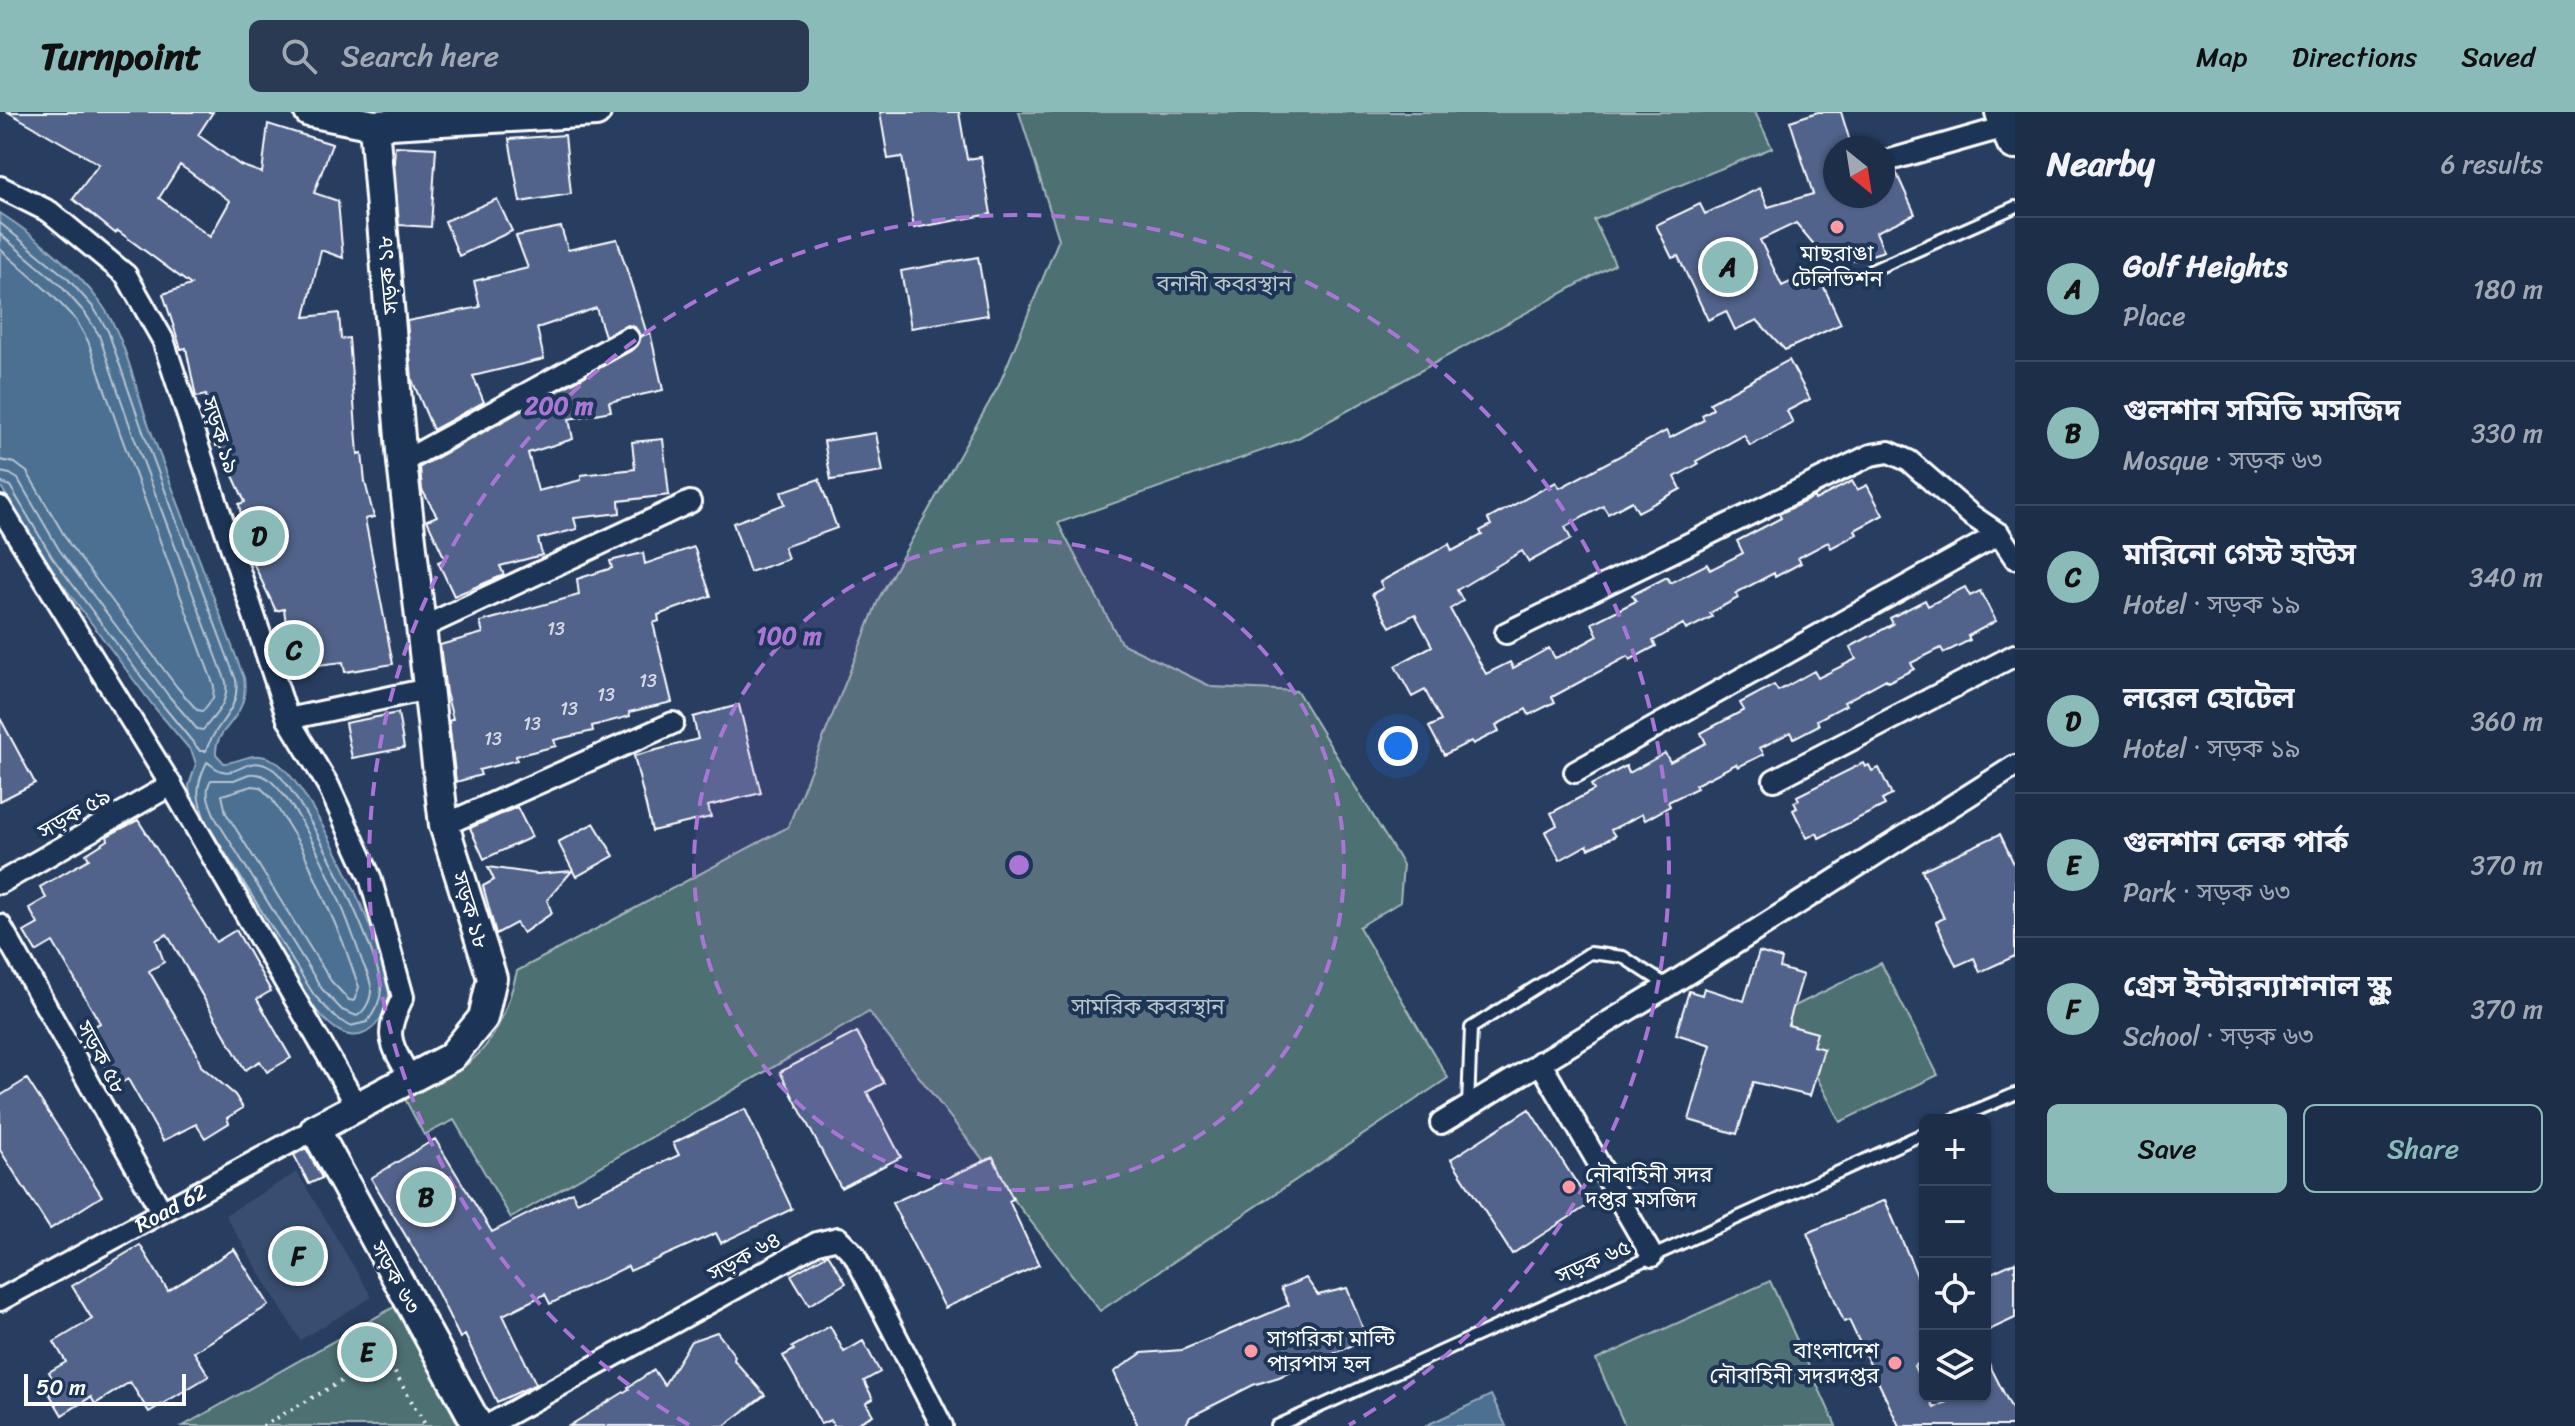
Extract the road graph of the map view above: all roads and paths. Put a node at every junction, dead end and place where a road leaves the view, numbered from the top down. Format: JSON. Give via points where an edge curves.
{"nodes":[{"id":1,"x":309,"y":112,"type":"edge"},
{"id":2,"x":596,"y":112,"type":"edge"},
{"id":3,"x":373,"y":119,"type":"edge"},
{"id":4,"x":2009,"y":127,"type":"edge"},
{"id":5,"x":1895,"y":159,"type":"edge"},
{"id":6,"x":0,"y":187,"type":"edge"},
{"id":7,"x":2015,"y":207,"type":"edge"},
{"id":8,"x":1866,"y":273,"type":"dead end"},
{"id":9,"x":628,"y":338,"type":"dead end"},
{"id":10,"x":402,"y":462,"type":"junction"},
{"id":11,"x":690,"y":502,"type":"dead end"},
{"id":12,"x":0,"y":507,"type":"edge"},
{"id":13,"x":1999,"y":534,"type":"junction"},
{"id":14,"x":2015,"y":558,"type":"edge"},
{"id":15,"x":421,"y":628,"type":"junction"},
{"id":16,"x":1506,"y":633,"type":"dead end"},
{"id":17,"x":2015,"y":655,"type":"edge"},
{"id":18,"x":428,"y":689,"type":"junction"},
{"id":19,"x":288,"y":719,"type":"junction"},
{"id":20,"x":673,"y":723,"type":"dead end"},
{"id":21,"x":2015,"y":766,"type":"edge"},
{"id":22,"x":1575,"y":772,"type":"dead end"},
{"id":23,"x":1774,"y":780,"type":"dead end"},
{"id":24,"x":171,"y":785,"type":"junction"},
{"id":25,"x":444,"y":825,"type":"junction"},
{"id":26,"x":0,"y":883,"type":"edge"},
{"id":27,"x":0,"y":925,"type":"edge"},
{"id":28,"x":1668,"y":986,"type":"junction"},
{"id":29,"x":1540,"y":1062,"type":"junction"},
{"id":30,"x":410,"y":1078,"type":"junction"},
{"id":31,"x":2015,"y":1094,"type":"edge"},
{"id":32,"x":1468,"y":1106,"type":"junction"},
{"id":33,"x":349,"y":1110,"type":"junction"},
{"id":34,"x":1967,"y":1114,"type":"edge"},
{"id":35,"x":1441,"y":1123,"type":"dead end"},
{"id":36,"x":315,"y":1129,"type":"junction"},
{"id":37,"x":1919,"y":1136,"type":"edge"},
{"id":38,"x":162,"y":1212,"type":"junction"},
{"id":39,"x":1652,"y":1256,"type":"junction"},
{"id":40,"x":0,"y":1300,"type":"edge"},
{"id":41,"x":263,"y":1426,"type":"edge"},
{"id":42,"x":426,"y":1426,"type":"edge"},
{"id":43,"x":478,"y":1426,"type":"edge"},
{"id":44,"x":487,"y":1426,"type":"edge"},
{"id":45,"x":942,"y":1426,"type":"edge"},
{"id":46,"x":1277,"y":1426,"type":"edge"}],
"edges":[{"from":1,"to":3,"type":"street"},
{"from":2,"to":3,"type":"street"},
{"from":3,"to":10,"type":"street","name":"সড়ক ১৮"},
{"from":4,"to":5,"type":"street"},
{"from":6,"to":19,"type":"street","name":"সড়ক ১৯","via":[[50,212],[126,275],[163,340]]},
{"from":7,"to":8,"type":"lane"},
{"from":9,"to":10,"type":"street"},
{"from":10,"to":15,"type":"street","name":"সড়ক ১৮"},
{"from":11,"to":15,"type":"street"},
{"from":12,"to":24,"type":"street"},
{"from":13,"to":14,"type":"street"},
{"from":13,"to":16,"type":"street","via":[[1909,461],[1889,452],[1871,455]]},
{"from":13,"to":22,"type":"street"},
{"from":15,"to":18,"type":"street","name":"সড়ক ১৮"},
{"from":17,"to":23,"type":"street"},
{"from":18,"to":19,"type":"street"},
{"from":18,"to":25,"type":"street","name":"সড়ক ১৮"},
{"from":19,"to":30,"type":"street","name":"সড়ক ১৯","via":[[328,785],[370,877],[403,997],[389,1028],[391,1044]]},
{"from":20,"to":25,"type":"street"},
{"from":21,"to":28,"type":"street"},
{"from":24,"to":26,"type":"street","name":"সড়ক ৫৯"},
{"from":24,"to":33,"type":"street"},
{"from":25,"to":30,"type":"street","name":"সড়ক ১৮","via":[[492,978],[483,1018],[451,1057]]},
{"from":27,"to":38,"type":"street","name":"সড়ক ৫৮"},
{"from":28,"to":29,"type":"street"},
{"from":28,"to":32,"type":"lane","via":[[1623,957],[1590,953],[1471,1028]]},
{"from":29,"to":32,"type":"street"},
{"from":29,"to":39,"type":"street"},
{"from":30,"to":33,"type":"street","name":"সড়ক ১৮"},
{"from":31,"to":34,"type":"lane"},
{"from":32,"to":35,"type":"street"},
{"from":33,"to":36,"type":"street","name":"Road 62"},
{"from":36,"to":38,"type":"street","name":"Road 62"},
{"from":36,"to":43,"type":"street","name":"সড়ক ৬৩"},
{"from":37,"to":39,"type":"lane","name":"সড়ক ৬৫"},
{"from":38,"to":40,"type":"street","name":"Road 62"},
{"from":39,"to":46,"type":"lane","name":"সড়ক ৬৫"},
{"from":41,"to":42,"type":"path","via":[[385,1356]]},
{"from":44,"to":45,"type":"street","name":"সড়ক ৬৪","via":[[817,1243],[838,1238],[854,1254]]}]}
